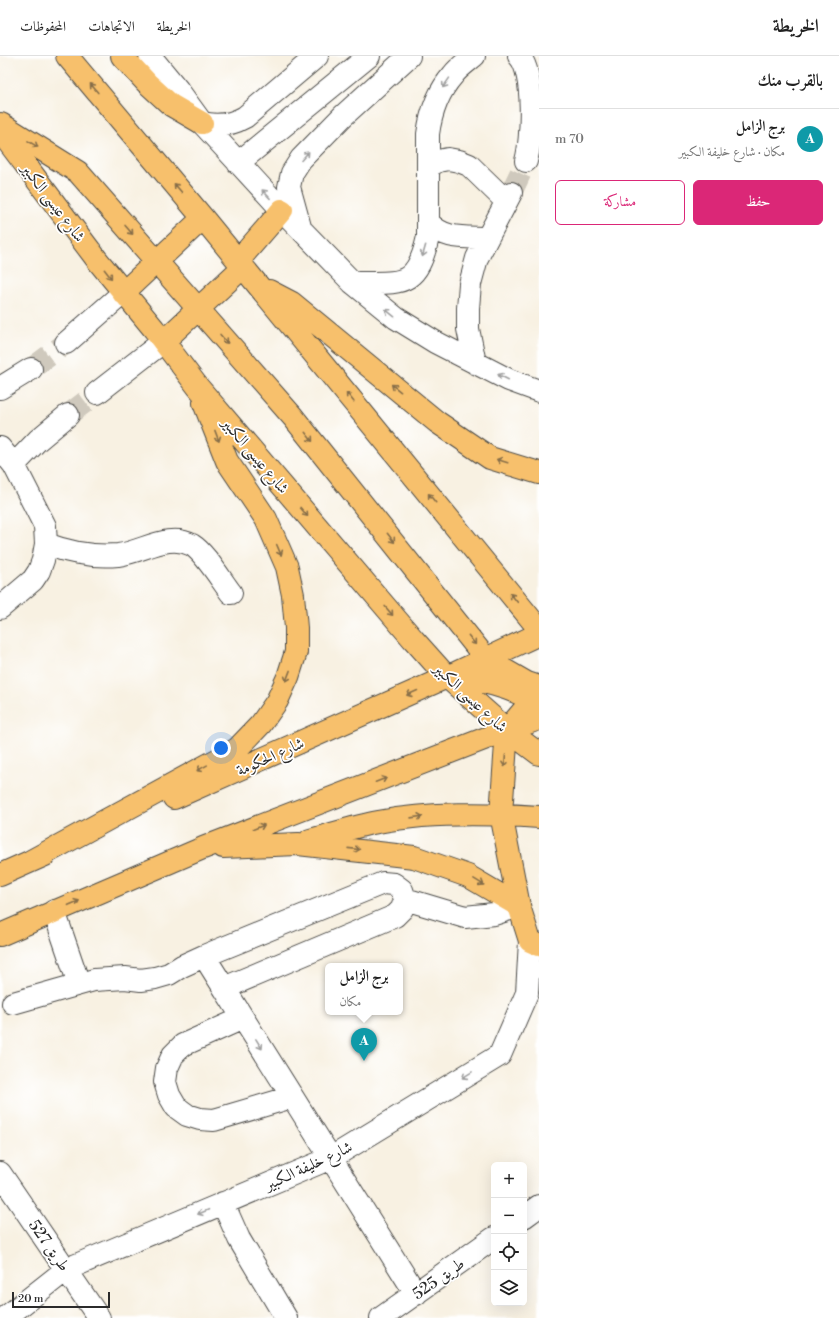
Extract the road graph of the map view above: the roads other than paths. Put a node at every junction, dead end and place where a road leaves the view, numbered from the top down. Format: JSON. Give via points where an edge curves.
{"nodes":[{"id":1,"x":67,"y":56,"type":"edge"},
{"id":2,"x":122,"y":56,"type":"edge"},
{"id":3,"x":150,"y":56,"type":"edge"},
{"id":4,"x":170,"y":56,"type":"edge"},
{"id":5,"x":318,"y":56,"type":"edge"},
{"id":6,"x":369,"y":56,"type":"edge"},
{"id":7,"x":409,"y":56,"type":"edge"},
{"id":8,"x":474,"y":56,"type":"edge"},
{"id":9,"x":518,"y":56,"type":"edge"},
{"id":10,"x":178,"y":90,"type":"junction"},
{"id":11,"x":0,"y":123,"type":"edge"},
{"id":12,"x":202,"y":123,"type":"junction"},
{"id":13,"x":0,"y":131,"type":"edge"},
{"id":14,"x":526,"y":161,"type":"tunnel mouth"},
{"id":15,"x":238,"y":163,"type":"junction"},
{"id":16,"x":428,"y":167,"type":"junction"},
{"id":17,"x":282,"y":210,"type":"junction"},
{"id":18,"x":203,"y":218,"type":"junction"},
{"id":19,"x":428,"y":222,"type":"junction"},
{"id":20,"x":300,"y":230,"type":"junction"},
{"id":21,"x":486,"y":238,"type":"junction"},
{"id":22,"x":157,"y":261,"type":"junction"},
{"id":23,"x":241,"y":264,"type":"junction"},
{"id":24,"x":353,"y":283,"type":"junction"},
{"id":25,"x":259,"y":286,"type":"junction"},
{"id":26,"x":123,"y":293,"type":"junction"},
{"id":27,"x":198,"y":309,"type":"junction"},
{"id":28,"x":164,"y":341,"type":"junction"},
{"id":29,"x":66,"y":343,"type":"tunnel mouth"},
{"id":30,"x":476,"y":363,"type":"junction"},
{"id":31,"x":30,"y":369,"type":"tunnel mouth"},
{"id":32,"x":198,"y":387,"type":"junction"},
{"id":33,"x":0,"y":388,"type":"edge"},
{"id":34,"x":539,"y":391,"type":"edge"},
{"id":35,"x":97,"y":393,"type":"tunnel mouth"},
{"id":36,"x":68,"y":415,"type":"tunnel mouth"},
{"id":37,"x":0,"y":448,"type":"edge"},
{"id":38,"x":14,"y":465,"type":"junction"},
{"id":39,"x":539,"y":473,"type":"edge"},
{"id":40,"x":46,"y":544,"type":"junction"},
{"id":41,"x":231,"y":593,"type":"dead end"},
{"id":42,"x":0,"y":608,"type":"edge"},
{"id":43,"x":539,"y":628,"type":"edge"},
{"id":44,"x":539,"y":634,"type":"edge"},
{"id":45,"x":487,"y":660,"type":"junction"},
{"id":46,"x":448,"y":677,"type":"junction"},
{"id":47,"x":538,"y":700,"type":"edge"},
{"id":48,"x":507,"y":730,"type":"junction"},
{"id":49,"x":539,"y":754,"type":"edge"},
{"id":50,"x":501,"y":814,"type":"junction"},
{"id":51,"x":539,"y":817,"type":"edge"},
{"id":52,"x":298,"y":844,"type":"junction"},
{"id":53,"x":204,"y":848,"type":"junction"},
{"id":54,"x":31,"y":861,"type":"junction"},
{"id":55,"x":0,"y":875,"type":"edge"},
{"id":56,"x":405,"y":899,"type":"junction"},
{"id":57,"x":519,"y":906,"type":"junction"},
{"id":58,"x":54,"y":912,"type":"junction"},
{"id":59,"x":0,"y":935,"type":"edge"},
{"id":60,"x":537,"y":945,"type":"edge"},
{"id":61,"x":204,"y":956,"type":"junction"},
{"id":62,"x":79,"y":984,"type":"junction"},
{"id":63,"x":224,"y":988,"type":"junction"},
{"id":64,"x":14,"y":1003,"type":"dead end"},
{"id":65,"x":243,"y":1018,"type":"junction"},
{"id":66,"x":292,"y":1097,"type":"junction"},
{"id":67,"x":331,"y":1158,"type":"junction"},
{"id":68,"x":0,"y":1173,"type":"edge"},
{"id":69,"x":223,"y":1203,"type":"junction"},
{"id":70,"x":539,"y":1206,"type":"edge"},
{"id":71,"x":527,"y":1215,"type":"edge"},
{"id":72,"x":491,"y":1240,"type":"edge"},
{"id":73,"x":67,"y":1269,"type":"junction"},
{"id":74,"x":416,"y":1294,"type":"junction"},
{"id":75,"x":5,"y":1318,"type":"edge"},
{"id":76,"x":99,"y":1318,"type":"edge"},
{"id":77,"x":286,"y":1318,"type":"edge"},
{"id":78,"x":381,"y":1318,"type":"edge"}],
"edges":[{"from":18,"to":1,"type":"main road","one_way":true},
{"from":2,"to":12,"type":"main road","via":[[171,105]]},
{"from":3,"to":10,"type":"street"},
{"from":4,"to":10,"type":"street"},
{"from":5,"to":12,"type":"street","via":[[235,123],[223,126]]},
{"from":6,"to":15,"type":"street"},
{"from":20,"to":7,"type":"street","one_way":true,"via":[[289,187],[292,173],[301,159],[343,116]]},
{"from":8,"to":16,"type":"street","one_way":true,"via":[[453,73],[436,102],[430,117]]},
{"from":9,"to":14,"type":"street","via":[[526,66],[530,88],[529,150]]},
{"from":10,"to":12,"type":"street"},
{"from":11,"to":22,"type":"main road","one_way":true,"via":[[78,172]]},
{"from":12,"to":15,"type":"street"},
{"from":13,"to":26,"type":"main road","name":"شارع عيسى الكبير","one_way":true},
{"from":17,"to":15,"type":"street","one_way":true},
{"from":16,"to":19,"type":"street"},
{"from":16,"to":21,"type":"street","via":[[448,159],[459,161],[469,165],[509,197]]},
{"from":17,"to":20,"type":"street"},
{"from":17,"to":23,"type":"main road"},
{"from":18,"to":22,"type":"main road"},
{"from":18,"to":23,"type":"main road"},
{"from":19,"to":21,"type":"street","via":[[440,233],[449,236]]},
{"from":19,"to":24,"type":"street","one_way":true,"via":[[428,237],[423,255],[416,270],[407,279],[395,283]]},
{"from":20,"to":24,"type":"street"},
{"from":21,"to":30,"type":"street","via":[[470,284],[468,308],[468,329]]},
{"from":22,"to":26,"type":"main road"},
{"from":22,"to":27,"type":"main road"},
{"from":23,"to":25,"type":"main road"},
{"from":23,"to":27,"type":"main road"},
{"from":30,"to":24,"type":"street","one_way":true,"via":[[396,318]]},
{"from":39,"to":25,"type":"main road","one_way":true,"via":[[490,458],[437,422],[292,303]]},
{"from":43,"to":25,"type":"main road","one_way":true},
{"from":26,"to":28,"type":"main road","name":"شارع عيسى الكبير"},
{"from":26,"to":29,"type":"street"},
{"from":27,"to":28,"type":"main road"},
{"from":27,"to":45,"type":"main road","one_way":true,"via":[[293,417]]},
{"from":28,"to":32,"type":"main road","name":"شارع عيسى الكبير"},
{"from":28,"to":35,"type":"street"},
{"from":34,"to":30,"type":"street","one_way":true,"via":[[509,380]]},
{"from":31,"to":33,"type":"street"},
{"from":32,"to":46,"type":"main road","name":"شارع عيسى الكبير","one_way":true,"via":[[408,634]]},
{"from":32,"to":54,"type":"main road","one_way":true,"via":[[227,461],[266,520],[287,567],[296,628],[296,652],[288,677],[277,701],[261,724],[237,749]]},
{"from":36,"to":38,"type":"street","via":[[38,440]]},
{"from":37,"to":38,"type":"street"},
{"from":38,"to":40,"type":"street","via":[[45,526]]},
{"from":40,"to":41,"type":"street","via":[[67,551],[99,556],[120,554],[171,540],[182,541],[200,551]]},
{"from":40,"to":42,"type":"street","via":[[43,560],[34,580]]},
{"from":44,"to":45,"type":"main road","name":"شارع الحكومة"},
{"from":45,"to":46,"type":"main road","name":"شارع الحكومة"},
{"from":45,"to":47,"type":"main road","via":[[527,683]]},
{"from":46,"to":47,"type":"main road","via":[[500,686]]},
{"from":46,"to":48,"type":"main road","name":"شارع عيسى الكبير"},
{"from":46,"to":54,"type":"main road","name":"شارع الحكومة","one_way":true},
{"from":47,"to":48,"type":"main road"},
{"from":48,"to":49,"type":"main road","name":"شارع عيسى الكبير"},
{"from":48,"to":50,"type":"main road","one_way":true},
{"from":53,"to":48,"type":"main road","one_way":true},
{"from":50,"to":51,"type":"main road"},
{"from":52,"to":50,"type":"main road","one_way":true,"via":[[378,822],[439,814]]},
{"from":50,"to":57,"type":"main road"},
{"from":52,"to":53,"type":"main road"},
{"from":52,"to":57,"type":"main road","one_way":true,"via":[[414,857],[468,876]]},
{"from":58,"to":53,"type":"main road","one_way":true},
{"from":54,"to":55,"type":"main road","name":"شارع الحكومة"},
{"from":56,"to":57,"type":"street","via":[[465,917],[494,914]]},
{"from":56,"to":61,"type":"street","via":[[402,890],[394,884],[383,883]]},
{"from":56,"to":63,"type":"street","via":[[402,909],[385,921]]},
{"from":57,"to":60,"type":"main road"},
{"from":58,"to":59,"type":"main road"},
{"from":58,"to":62,"type":"street"},
{"from":60,"to":67,"type":"street","name":"شارع خليفة الكبير","one_way":true,"via":[[527,993],[500,1054]]},
{"from":61,"to":62,"type":"street","via":[[169,974],[155,978],[108,979]]},
{"from":61,"to":63,"type":"street"},
{"from":62,"to":64,"type":"street"},
{"from":63,"to":65,"type":"street"},
{"from":65,"to":66,"type":"street","one_way":true},
{"from":65,"to":66,"type":"street","via":[[183,1045],[173,1055],[167,1068],[166,1082],[169,1095],[176,1107],[187,1115],[214,1120]]},
{"from":66,"to":67,"type":"street"},
{"from":67,"to":69,"type":"street","name":"شارع خليفة الكبير"},
{"from":67,"to":74,"type":"street"},
{"from":68,"to":73,"type":"street","name":"طريق 527"},
{"from":69,"to":73,"type":"street","name":"شارع خليفة الكبير","one_way":true},
{"from":69,"to":77,"type":"street","via":[[239,1239]]},
{"from":70,"to":71,"type":"street"},
{"from":72,"to":74,"type":"street","name":"طريق 525"},
{"from":73,"to":75,"type":"street","name":"شارع خليفة الكبير"},
{"from":73,"to":76,"type":"street","name":"طريق 527"},
{"from":74,"to":78,"type":"street","name":"طريق 525"}]}
